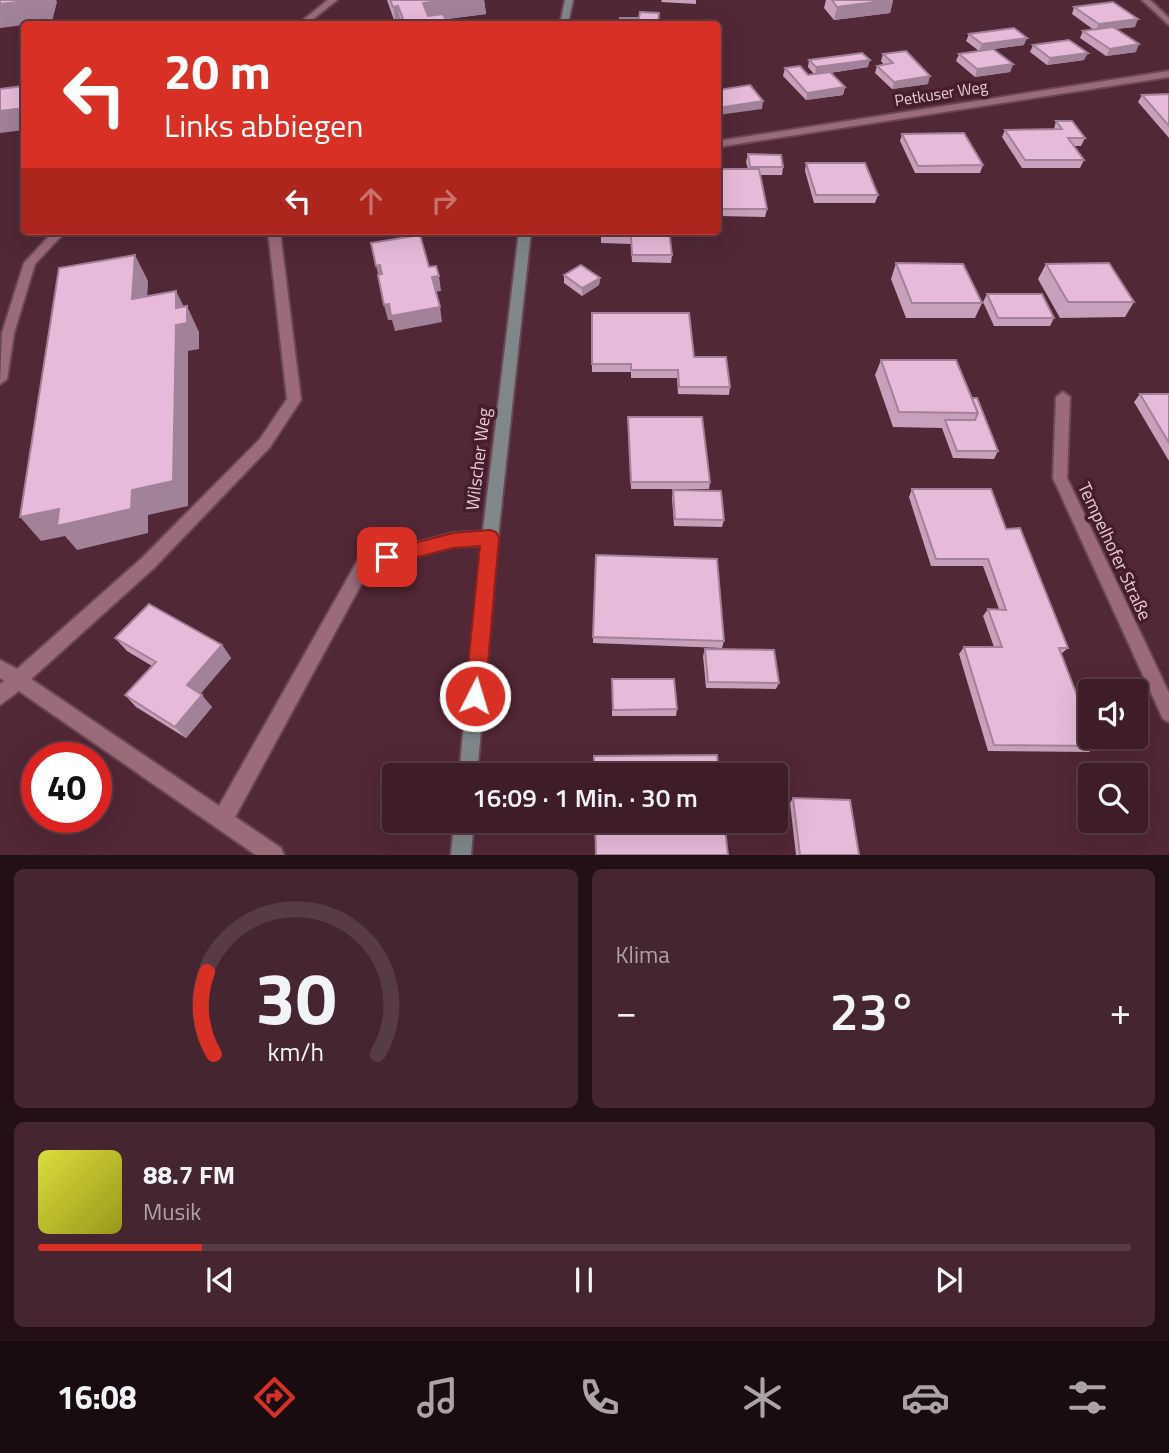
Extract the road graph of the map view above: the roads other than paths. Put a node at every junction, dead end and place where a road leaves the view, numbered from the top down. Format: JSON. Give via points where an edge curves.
{"nodes":[{"id":1,"x":333,"y":0,"type":"edge"},
{"id":2,"x":569,"y":0,"type":"edge"},
{"id":3,"x":1146,"y":0,"type":"edge"},
{"id":4,"x":307,"y":21,"type":"edge"},
{"id":5,"x":565,"y":21,"type":"edge"},
{"id":6,"x":1169,"y":23,"type":"edge"},
{"id":7,"x":1169,"y":74,"type":"edge"},
{"id":8,"x":721,"y":144,"type":"edge"},
{"id":9,"x":56,"y":235,"type":"edge"},
{"id":10,"x":274,"y":235,"type":"edge"},
{"id":11,"x":525,"y":235,"type":"edge"},
{"id":12,"x":4,"y":334,"type":"edge"},
{"id":13,"x":0,"y":379,"type":"edge"},
{"id":14,"x":1063,"y":397,"type":"dead end"},
{"id":15,"x":490,"y":538,"type":"junction"},
{"id":16,"x":0,"y":668,"type":"edge"},
{"id":17,"x":17,"y":680,"type":"junction"},
{"id":18,"x":0,"y":696,"type":"edge"},
{"id":19,"x":1169,"y":713,"type":"edge"},
{"id":20,"x":469,"y":763,"type":"edge"},
{"id":21,"x":223,"y":819,"type":"junction"},
{"id":22,"x":463,"y":833,"type":"edge"},
{"id":23,"x":274,"y":855,"type":"edge"},
{"id":24,"x":461,"y":855,"type":"edge"}],
"edges":[{"from":1,"to":4,"type":"street"},
{"from":2,"to":5,"type":"street"},
{"from":3,"to":6,"type":"street"},
{"from":7,"to":8,"type":"street","name":"Petkuser Weg"},
{"from":9,"to":12,"type":"street","via":[[30,263]]},
{"from":10,"to":17,"type":"street","via":[[294,400],[265,443],[148,563]]},
{"from":11,"to":15,"type":"street","name":"Wilscher Weg"},
{"from":12,"to":13,"type":"street"},
{"from":14,"to":19,"type":"street","name":"Tempelhofer Straße","via":[[1060,478]]},
{"from":15,"to":20,"type":"street","name":"Wilscher Weg"},
{"from":15,"to":21,"type":"street","via":[[453,540],[365,563]]},
{"from":16,"to":17,"type":"street"},
{"from":17,"to":18,"type":"street"},
{"from":17,"to":21,"type":"street"},
{"from":21,"to":23,"type":"street"},
{"from":22,"to":24,"type":"street"}]}
